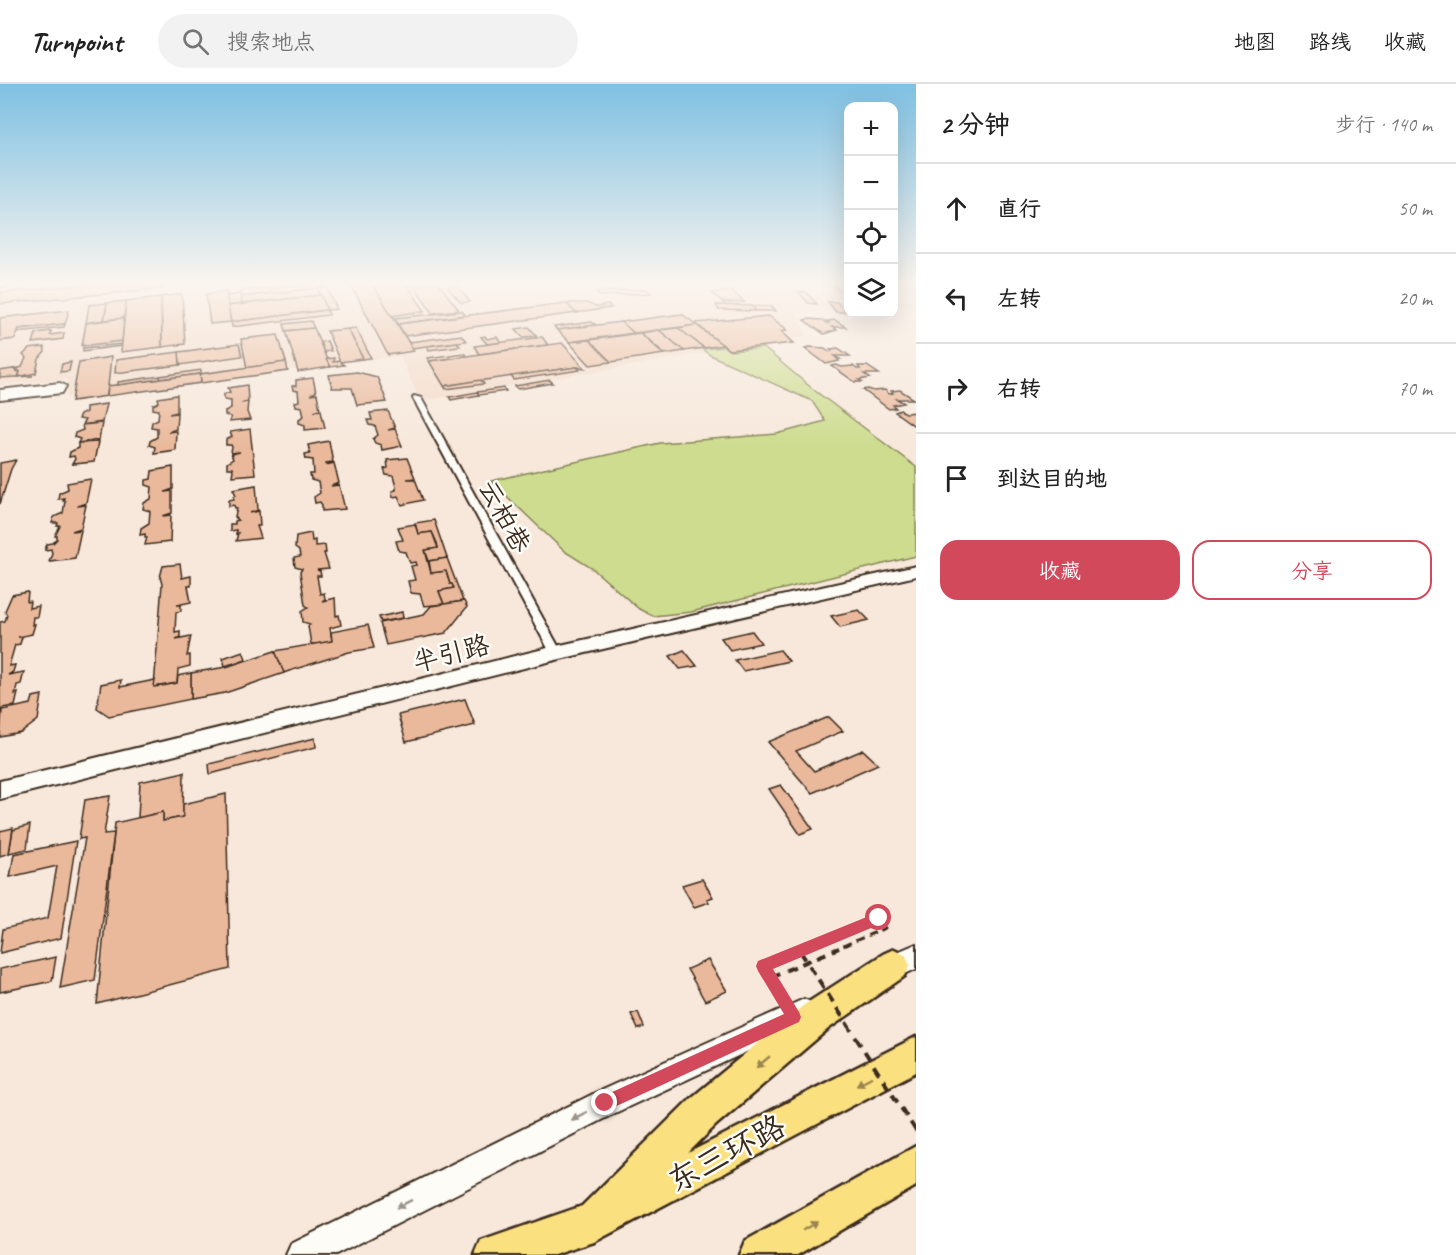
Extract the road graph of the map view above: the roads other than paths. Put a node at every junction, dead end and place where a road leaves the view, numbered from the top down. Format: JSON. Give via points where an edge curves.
{"nodes":[{"id":1,"x":0,"y":393,"type":"edge"},
{"id":2,"x":0,"y":397,"type":"edge"},
{"id":3,"x":417,"y":398,"type":"dead end"},
{"id":4,"x":916,"y":571,"type":"edge"},
{"id":5,"x":556,"y":653,"type":"junction"},
{"id":6,"x":0,"y":790,"type":"edge"},
{"id":7,"x":905,"y":961,"type":"edge"},
{"id":8,"x":916,"y":1054,"type":"edge"},
{"id":9,"x":916,"y":1165,"type":"edge"},
{"id":10,"x":594,"y":1222,"type":"junction"},
{"id":11,"x":302,"y":1255,"type":"edge"},
{"id":12,"x":495,"y":1255,"type":"edge"},
{"id":13,"x":538,"y":1255,"type":"edge"},
{"id":14,"x":759,"y":1255,"type":"edge"}],
"edges":[{"from":1,"to":2,"type":"street","via":[[60,386],[58,391]]},
{"from":3,"to":5,"type":"street","name":"云柏巷"},
{"from":4,"to":5,"type":"street","name":"半引路"},
{"from":5,"to":6,"type":"street","name":"半引路"},
{"from":7,"to":10,"type":"highway","one_way":true,"via":[[816,1017],[703,1112]]},
{"from":7,"to":11,"type":"street","one_way":true,"via":[[794,1017],[605,1103]]},
{"from":8,"to":10,"type":"highway","name":"东三环路","one_way":true},
{"from":14,"to":9,"type":"highway","one_way":true},
{"from":10,"to":12,"type":"highway"},
{"from":10,"to":13,"type":"highway","name":"东三环路"}]}
